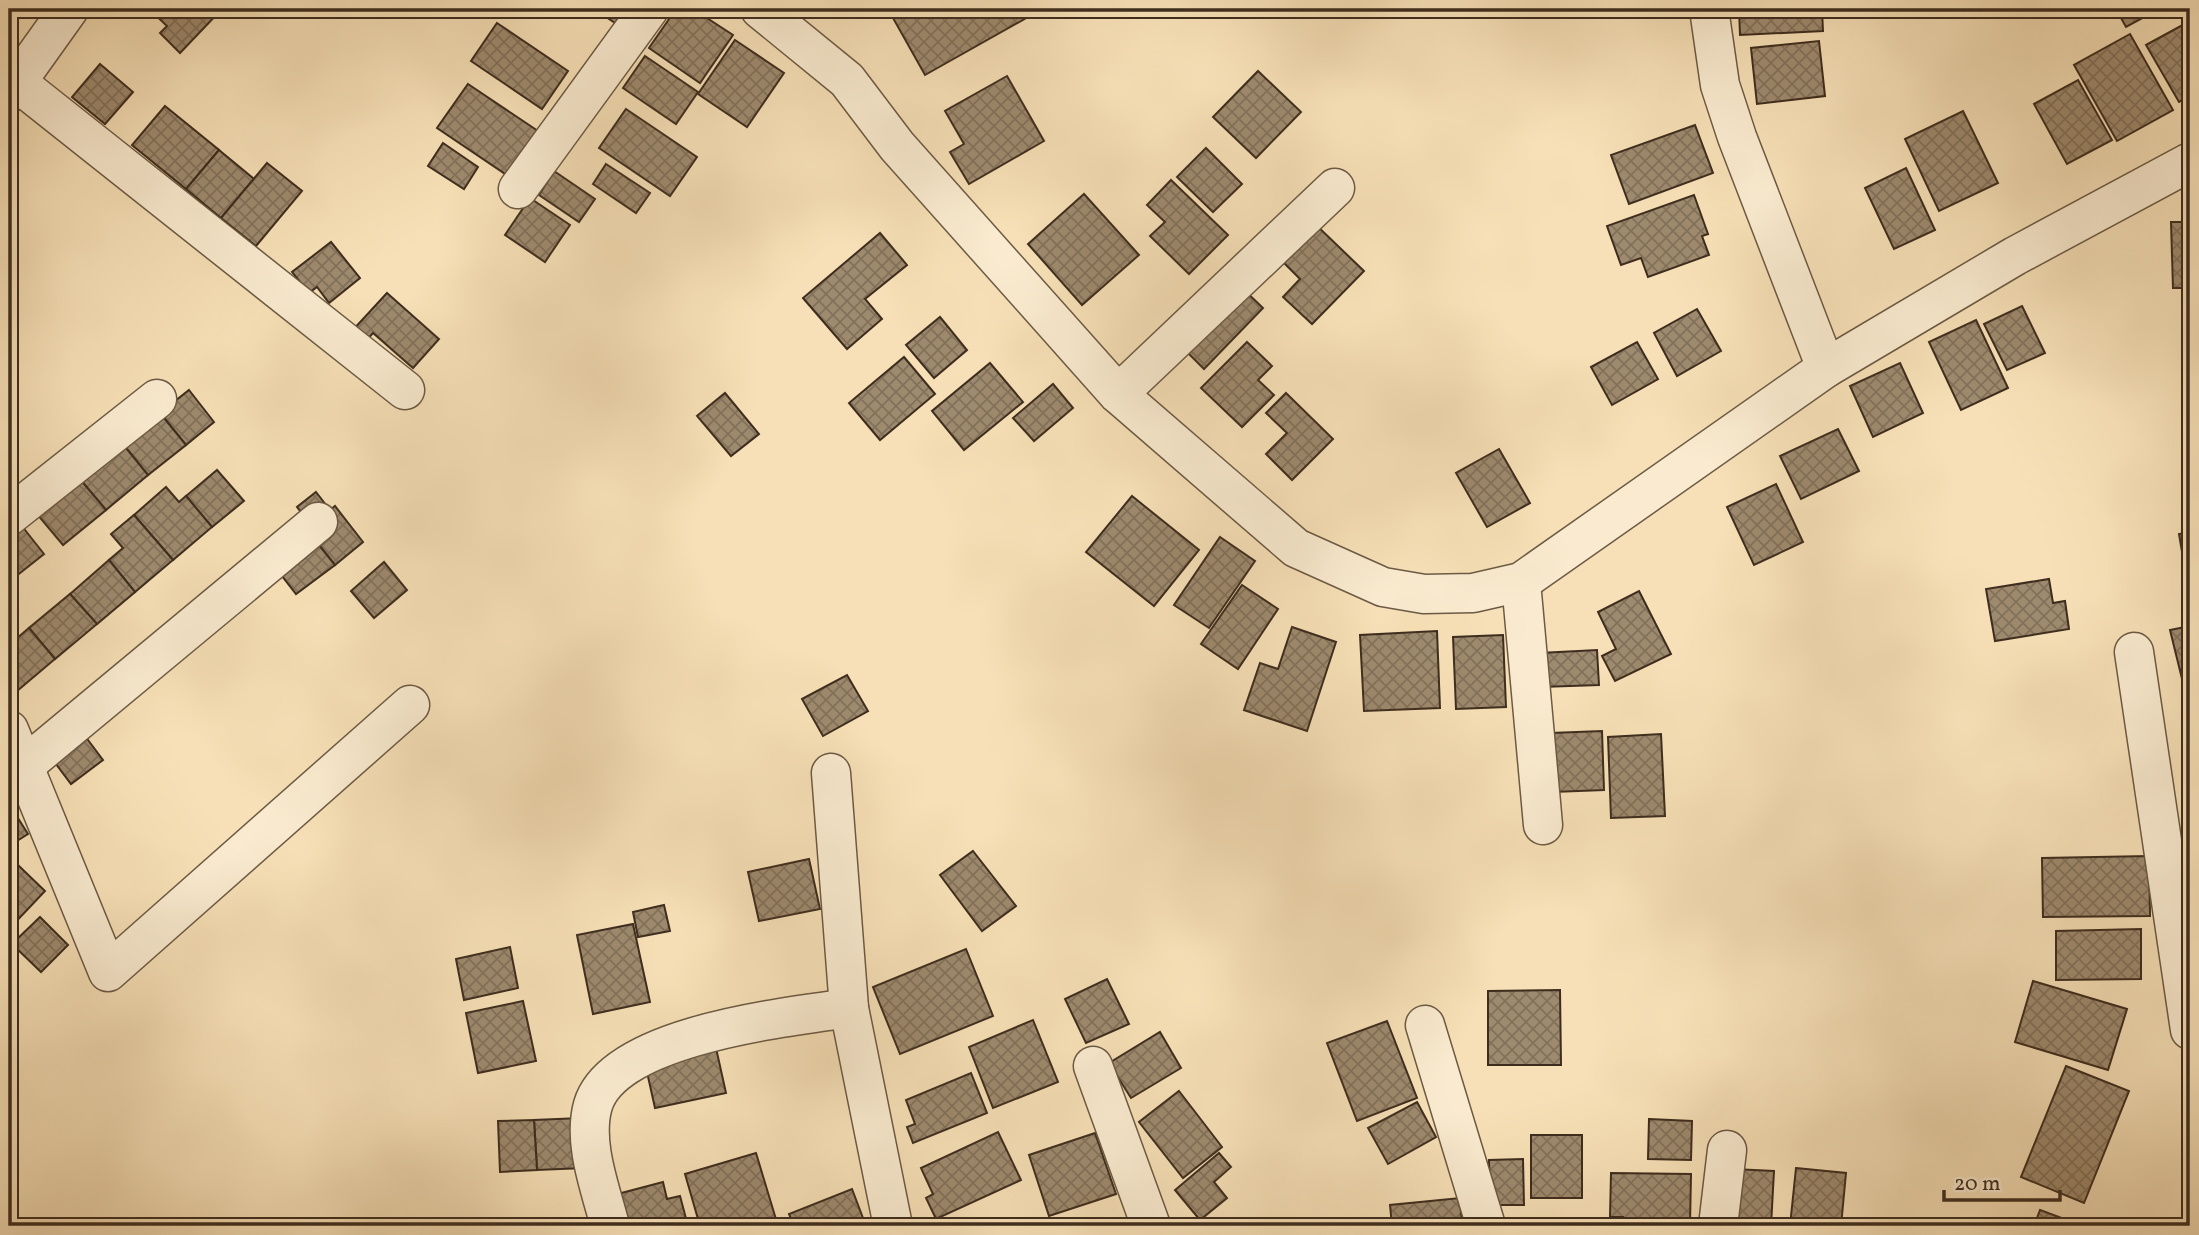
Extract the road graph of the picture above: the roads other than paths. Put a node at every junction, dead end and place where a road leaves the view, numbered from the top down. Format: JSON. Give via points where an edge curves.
{"nodes":[{"id":1,"x":69,"y":9,"type":"edge"},
{"id":2,"x":649,"y":9,"type":"edge"},
{"id":3,"x":760,"y":9,"type":"edge"},
{"id":4,"x":1709,"y":9,"type":"edge"},
{"id":5,"x":12,"y":83,"type":"edge"},
{"id":6,"x":2190,"y":162,"type":"edge"},
{"id":7,"x":1335,"y":188,"type":"dead end"},
{"id":8,"x":518,"y":189,"type":"dead end"},
{"id":9,"x":1826,"y":368,"type":"junction"},
{"id":10,"x":405,"y":390,"type":"dead end"},
{"id":11,"x":1118,"y":394,"type":"junction"},
{"id":12,"x":156,"y":399,"type":"dead end"},
{"id":13,"x":9,"y":516,"type":"edge"},
{"id":14,"x":318,"y":522,"type":"dead end"},
{"id":15,"x":1521,"y":582,"type":"junction"},
{"id":16,"x":2134,"y":652,"type":"dead end"},
{"id":17,"x":410,"y":705,"type":"dead end"},
{"id":18,"x":9,"y":730,"type":"edge"},
{"id":19,"x":23,"y":766,"type":"junction"},
{"id":20,"x":831,"y":774,"type":"dead end"},
{"id":21,"x":1543,"y":825,"type":"dead end"},
{"id":22,"x":849,"y":1008,"type":"junction"},
{"id":23,"x":1425,"y":1026,"type":"dead end"},
{"id":24,"x":2190,"y":1030,"type":"edge"},
{"id":25,"x":1093,"y":1066,"type":"dead end"},
{"id":26,"x":1727,"y":1150,"type":"dead end"},
{"id":27,"x":610,"y":1226,"type":"edge"},
{"id":28,"x":893,"y":1226,"type":"edge"},
{"id":29,"x":1152,"y":1226,"type":"edge"},
{"id":30,"x":1486,"y":1226,"type":"edge"},
{"id":31,"x":1718,"y":1226,"type":"edge"}],
"edges":[{"from":1,"to":5,"type":"street"},
{"from":2,"to":8,"type":"street"},
{"from":3,"to":11,"type":"street","via":[[847,80],[897,146]]},
{"from":4,"to":9,"type":"street","via":[[1720,85]]},
{"from":5,"to":10,"type":"street"},
{"from":6,"to":9,"type":"street","via":[[2015,256]]},
{"from":7,"to":11,"type":"street"},
{"from":9,"to":15,"type":"street"},
{"from":11,"to":15,"type":"street","via":[[1296,548],[1383,587],[1424,594],[1473,593]]},
{"from":12,"to":13,"type":"street"},
{"from":14,"to":19,"type":"street"},
{"from":15,"to":21,"type":"street"},
{"from":16,"to":24,"type":"street"},
{"from":17,"to":19,"type":"street","via":[[108,972]]},
{"from":18,"to":19,"type":"street"},
{"from":20,"to":22,"type":"street"},
{"from":22,"to":27,"type":"street","via":[[690,1037],[619,1070],[604,1084],[593,1105],[590,1138]]},
{"from":22,"to":28,"type":"street"},
{"from":23,"to":30,"type":"street"},
{"from":25,"to":29,"type":"street"},
{"from":26,"to":31,"type":"street"}]}
